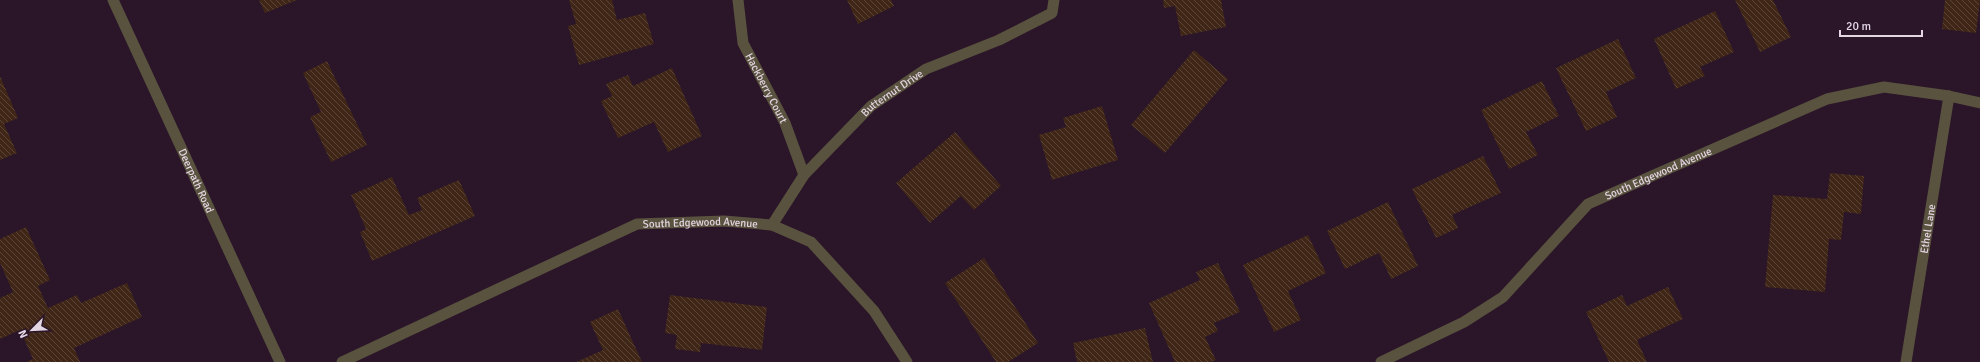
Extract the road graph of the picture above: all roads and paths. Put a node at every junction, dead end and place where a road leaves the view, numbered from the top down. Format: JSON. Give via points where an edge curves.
{"nodes":[{"id":1,"x":113,"y":0,"type":"edge"},
{"id":2,"x":738,"y":0,"type":"edge"},
{"id":3,"x":1054,"y":0,"type":"edge"},
{"id":4,"x":1949,"y":96,"type":"junction"},
{"id":5,"x":1980,"y":103,"type":"edge"},
{"id":6,"x":804,"y":175,"type":"junction"},
{"id":7,"x":772,"y":225,"type":"junction"},
{"id":8,"x":280,"y":362,"type":"edge"},
{"id":9,"x":342,"y":362,"type":"edge"},
{"id":10,"x":907,"y":362,"type":"edge"},
{"id":11,"x":1381,"y":362,"type":"edge"},
{"id":12,"x":1906,"y":362,"type":"edge"}],
"edges":[{"from":1,"to":8,"type":"street","name":"Deerpath Road"},
{"from":2,"to":6,"type":"street","name":"Hackberry Court","via":[[743,43],[785,123]]},
{"from":3,"to":6,"type":"street","name":"Butternut Drive","via":[[1052,13],[999,40],[926,69],[871,106]]},
{"from":4,"to":5,"type":"street","name":"South Edgewood Avenue"},
{"from":4,"to":11,"type":"street","name":"South Edgewood Avenue","via":[[1884,87],[1827,99],[1588,204],[1503,297],[1464,322]]},
{"from":4,"to":12,"type":"street","name":"Ethel Lane"},
{"from":6,"to":7,"type":"street","name":"Butternut Drive"},
{"from":7,"to":9,"type":"street","name":"South Edgewood Avenue","via":[[724,221],[637,224]]},
{"from":7,"to":10,"type":"street","name":"South Edgewood Avenue","via":[[811,242],[874,311]]}]}
